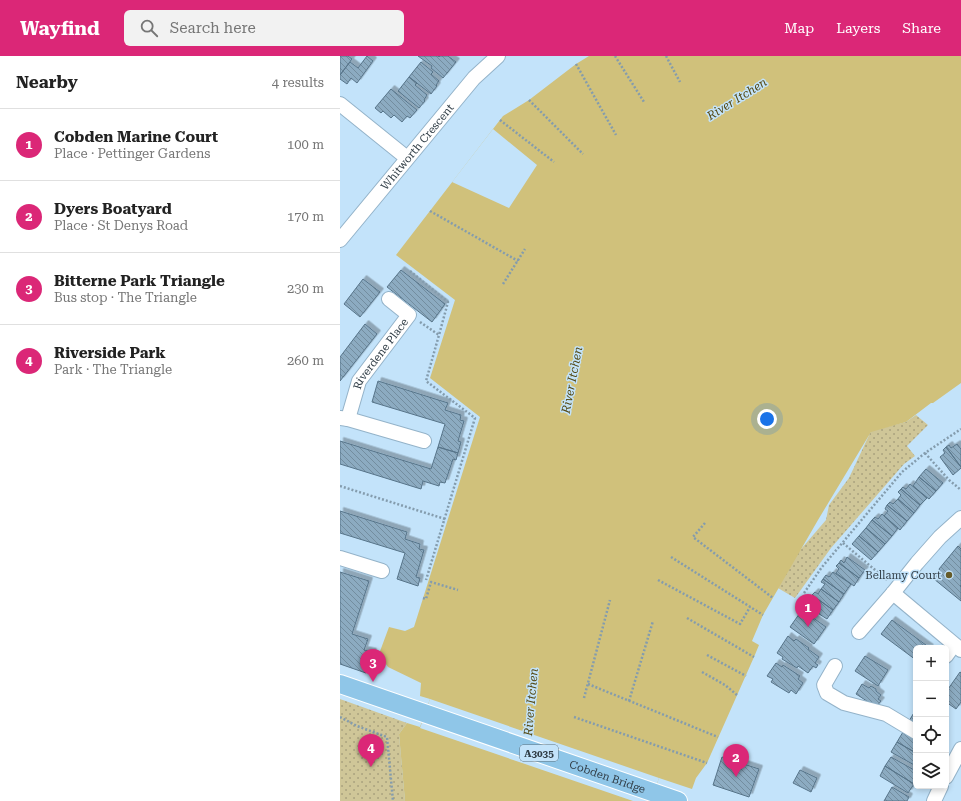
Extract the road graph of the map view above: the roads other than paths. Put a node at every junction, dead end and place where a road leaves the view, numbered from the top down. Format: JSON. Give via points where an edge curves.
{"nodes":[{"id":1,"x":498,"y":56,"type":"edge"},
{"id":2,"x":340,"y":104,"type":"edge"},
{"id":3,"x":407,"y":158,"type":"junction"},
{"id":4,"x":340,"y":240,"type":"edge"},
{"id":5,"x":389,"y":299,"type":"dead end"},
{"id":6,"x":344,"y":419,"type":"edge"},
{"id":7,"x":424,"y":442,"type":"dead end"},
{"id":8,"x":961,"y":518,"type":"edge"},
{"id":9,"x":340,"y":558,"type":"edge"},
{"id":10,"x":382,"y":571,"type":"dead end"},
{"id":11,"x":895,"y":591,"type":"junction"},
{"id":12,"x":859,"y":632,"type":"dead end"},
{"id":13,"x":954,"y":650,"type":"edge"},
{"id":14,"x":836,"y":666,"type":"dead end"},
{"id":15,"x":340,"y":684,"type":"edge"},
{"id":16,"x":913,"y":730,"type":"edge"},
{"id":17,"x":954,"y":752,"type":"edge"},
{"id":18,"x":949,"y":768,"type":"edge"},
{"id":19,"x":940,"y":789,"type":"edge"},
{"id":20,"x":678,"y":801,"type":"edge"},
{"id":21,"x":934,"y":801,"type":"edge"}],
"edges":[{"from":1,"to":3,"type":"street","name":"Whitworth Crescent","via":[[474,78]]},
{"from":2,"to":3,"type":"street"},
{"from":3,"to":4,"type":"street","name":"Whitworth Crescent"},
{"from":5,"to":6,"type":"street","name":"Riverdene Place","via":[[409,315],[359,381]]},
{"from":6,"to":7,"type":"street","name":"Riverdene Place"},
{"from":8,"to":11,"type":"street","via":[[940,537]]},
{"from":9,"to":10,"type":"street"},
{"from":11,"to":12,"type":"street"},
{"from":11,"to":13,"type":"street"},
{"from":14,"to":16,"type":"street","via":[[824,685],[827,693],[844,703],[886,714]]},
{"from":15,"to":20,"type":"main road","name":"Cobden Bridge","number":"A3035"},
{"from":17,"to":18,"type":"street"},
{"from":19,"to":21,"type":"street"}]}
